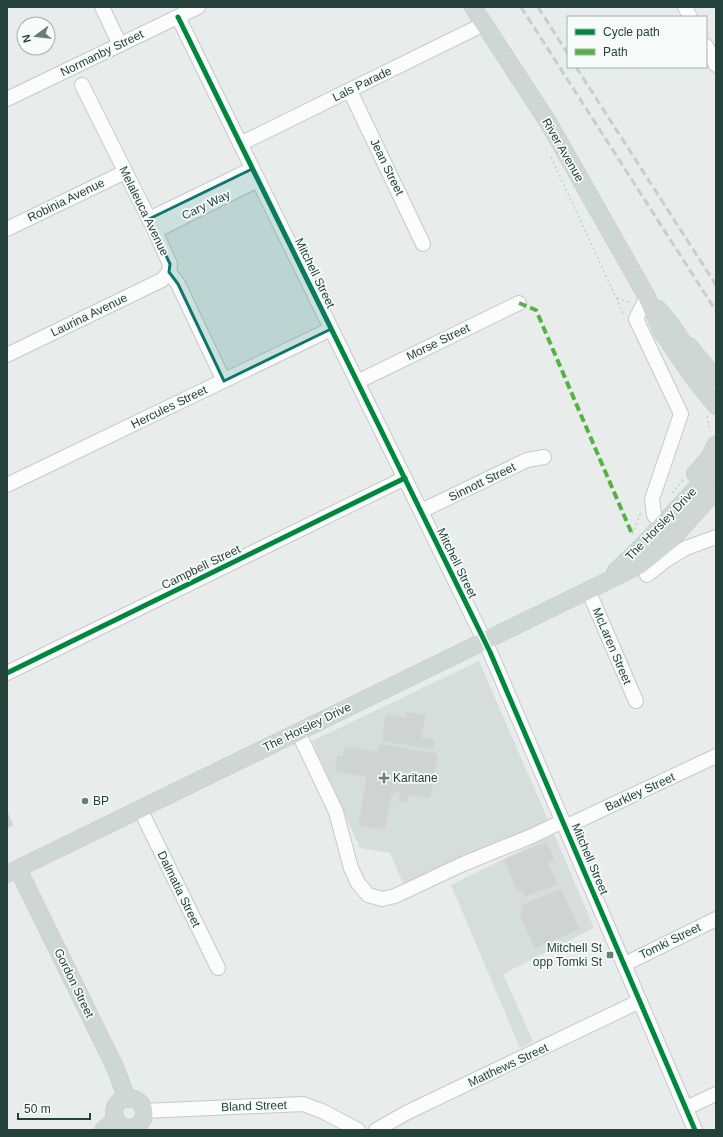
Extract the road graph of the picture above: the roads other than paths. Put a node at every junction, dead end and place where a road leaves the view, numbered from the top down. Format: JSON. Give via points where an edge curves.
{"nodes":[{"id":1,"x":102,"y":7,"type":"edge"},
{"id":2,"x":198,"y":7,"type":"edge"},
{"id":3,"x":685,"y":7,"type":"edge"},
{"id":4,"x":467,"y":10,"type":"edge"},
{"id":5,"x":690,"y":16,"type":"edge"},
{"id":6,"x":178,"y":17,"type":"junction"},
{"id":7,"x":484,"y":24,"type":"junction"},
{"id":8,"x":120,"y":45,"type":"junction"},
{"id":9,"x":707,"y":48,"type":"edge"},
{"id":10,"x":716,"y":65,"type":"edge"},
{"id":11,"x":82,"y":85,"type":"dead end"},
{"id":12,"x":350,"y":91,"type":"junction"},
{"id":13,"x":7,"y":99,"type":"edge"},
{"id":14,"x":240,"y":144,"type":"junction"},
{"id":15,"x":125,"y":172,"type":"junction"},
{"id":16,"x":255,"y":174,"type":"junction"},
{"id":17,"x":152,"y":225,"type":"junction"},
{"id":18,"x":7,"y":229,"type":"edge"},
{"id":19,"x":424,"y":244,"type":"dead end"},
{"id":20,"x":169,"y":272,"type":"junction"},
{"id":21,"x":647,"y":297,"type":"junction"},
{"id":22,"x":519,"y":303,"type":"dead end"},
{"id":23,"x":672,"y":326,"type":"junction"},
{"id":24,"x":331,"y":329,"type":"junction"},
{"id":25,"x":7,"y":355,"type":"edge"},
{"id":26,"x":692,"y":376,"type":"junction"},
{"id":27,"x":716,"y":379,"type":"edge"},
{"id":28,"x":224,"y":381,"type":"junction"},
{"id":29,"x":357,"y":382,"type":"junction"},
{"id":30,"x":716,"y":390,"type":"edge"},
{"id":31,"x":716,"y":406,"type":"edge"},
{"id":32,"x":716,"y":418,"type":"edge"},
{"id":33,"x":716,"y":444,"type":"edge"},
{"id":34,"x":544,"y":457,"type":"dead end"},
{"id":35,"x":716,"y":467,"type":"edge"},
{"id":36,"x":405,"y":478,"type":"junction"},
{"id":37,"x":7,"y":485,"type":"edge"},
{"id":38,"x":716,"y":490,"type":"edge"},
{"id":39,"x":421,"y":511,"type":"junction"},
{"id":40,"x":667,"y":520,"type":"junction"},
{"id":41,"x":716,"y":528,"type":"edge"},
{"id":42,"x":716,"y":537,"type":"edge"},
{"id":43,"x":672,"y":539,"type":"junction"},
{"id":44,"x":647,"y":575,"type":"dead end"},
{"id":45,"x":607,"y":581,"type":"junction"},
{"id":46,"x":588,"y":590,"type":"junction"},
{"id":47,"x":484,"y":641,"type":"junction"},
{"id":48,"x":7,"y":673,"type":"edge"},
{"id":49,"x":636,"y":701,"type":"dead end"},
{"id":50,"x":298,"y":732,"type":"junction"},
{"id":51,"x":716,"y":756,"type":"edge"},
{"id":52,"x":140,"y":809,"type":"junction"},
{"id":53,"x":564,"y":824,"type":"junction"},
{"id":54,"x":13,"y":871,"type":"edge"},
{"id":55,"x":716,"y":919,"type":"edge"},
{"id":56,"x":625,"y":964,"type":"junction"},
{"id":57,"x":218,"y":968,"type":"dead end"},
{"id":58,"x":640,"y":1001,"type":"junction"},
{"id":59,"x":716,"y":1094,"type":"edge"},
{"id":60,"x":127,"y":1099,"type":"junction"},
{"id":61,"x":686,"y":1108,"type":"junction"},
{"id":62,"x":144,"y":1112,"type":"junction"},
{"id":63,"x":116,"y":1119,"type":"junction"},
{"id":64,"x":103,"y":1130,"type":"edge"},
{"id":65,"x":358,"y":1130,"type":"edge"},
{"id":66,"x":376,"y":1130,"type":"edge"},
{"id":67,"x":695,"y":1130,"type":"edge"}],
"edges":[{"from":1,"to":8,"type":"street"},
{"from":2,"to":6,"type":"street","name":"Normanby Street"},
{"from":3,"to":5,"type":"street"},
{"from":4,"to":7,"type":"main road","name":"River Avenue"},
{"from":6,"to":8,"type":"street","name":"Normanby Street"},
{"from":6,"to":14,"type":"street","name":"Mitchell Street"},
{"from":7,"to":12,"type":"street","name":"Lals Parade"},
{"from":7,"to":21,"type":"main road","name":"River Avenue","via":[[548,122]]},
{"from":8,"to":13,"type":"street","name":"Normanby Street"},
{"from":9,"to":10,"type":"street"},
{"from":11,"to":15,"type":"street","name":"Melaleuca Avenue"},
{"from":12,"to":14,"type":"street","name":"Lals Parade"},
{"from":12,"to":19,"type":"street","name":"Jean Street"},
{"from":14,"to":16,"type":"street","name":"Mitchell Street"},
{"from":15,"to":17,"type":"street","name":"Melaleuca Avenue"},
{"from":15,"to":18,"type":"street","name":"Robinia Avenue"},
{"from":16,"to":17,"type":"street","name":"Cary Way"},
{"from":16,"to":24,"type":"street","name":"Mitchell Street"},
{"from":17,"to":20,"type":"street","name":"Melaleuca Avenue","via":[[170,264]]},
{"from":20,"to":25,"type":"street","name":"Laurina Avenue","via":[[162,280]]},
{"from":20,"to":28,"type":"street","name":"Melaleuca Avenue","via":[[178,284]]},
{"from":21,"to":23,"type":"main road","name":"River Avenue"},
{"from":21,"to":26,"type":"main road","name":"River Avenue","via":[[662,332]]},
{"from":21,"to":40,"type":"street","via":[[636,319],[681,414],[652,499],[654,516]]},
{"from":22,"to":29,"type":"street","name":"Morse Street"},
{"from":23,"to":27,"type":"main road"},
{"from":23,"to":30,"type":"main road","name":"River Avenue"},
{"from":24,"to":28,"type":"street","name":"Hercules Street"},
{"from":24,"to":29,"type":"street","name":"Mitchell Street"},
{"from":26,"to":31,"type":"main road","name":"River Avenue"},
{"from":26,"to":32,"type":"main road"},
{"from":28,"to":37,"type":"street","name":"Hercules Street"},
{"from":29,"to":36,"type":"street","name":"Mitchell Street"},
{"from":33,"to":40,"type":"main road","via":[[709,458],[679,496]]},
{"from":34,"to":39,"type":"street","name":"Sinnott Street","via":[[527,460]]},
{"from":35,"to":40,"type":"main road","name":"The Horsley Drive"},
{"from":36,"to":39,"type":"street","name":"Mitchell Street"},
{"from":36,"to":48,"type":"street","name":"Campbell Street"},
{"from":38,"to":43,"type":"main road","name":"The Horsley Drive"},
{"from":39,"to":47,"type":"street","name":"Mitchell Street"},
{"from":40,"to":45,"type":"main road","name":"The Horsley Drive"},
{"from":41,"to":43,"type":"street","via":[[692,537]]},
{"from":42,"to":44,"type":"street","via":[[686,548]]},
{"from":43,"to":45,"type":"main road","name":"The Horsley Drive","via":[[640,565]]},
{"from":45,"to":46,"type":"main road","name":"The Horsley Drive"},
{"from":46,"to":47,"type":"main road","name":"The Horsley Drive"},
{"from":46,"to":49,"type":"street","name":"McLaren Street"},
{"from":47,"to":50,"type":"main road","name":"The Horsley Drive"},
{"from":47,"to":53,"type":"street","name":"Mitchell Street"},
{"from":50,"to":52,"type":"main road","name":"The Horsley Drive"},
{"from":50,"to":53,"type":"street","name":"Barkley Street","via":[[336,812],[351,868],[368,895],[382,899],[395,896],[463,864]]},
{"from":51,"to":53,"type":"street","name":"Barkley Street"},
{"from":52,"to":54,"type":"main road","name":"The Horsley Drive"},
{"from":52,"to":57,"type":"street","name":"Dalmatia Street"},
{"from":53,"to":56,"type":"street","name":"Mitchell Street"},
{"from":54,"to":60,"type":"main road","name":"Gordon Street","via":[[115,1067]]},
{"from":55,"to":56,"type":"street","name":"Tomki Street"},
{"from":56,"to":58,"type":"street","name":"Mitchell Street"},
{"from":58,"to":61,"type":"street","name":"Mitchell Street"},
{"from":58,"to":66,"type":"street","name":"Matthews Street","via":[[408,1112]]},
{"from":59,"to":61,"type":"street"},
{"from":60,"to":62,"type":"main road","via":[[136,1100]]},
{"from":60,"to":63,"type":"main road","via":[[117,1106]]},
{"from":61,"to":67,"type":"street","name":"Mitchell Street"},
{"from":62,"to":63,"type":"main road","via":[[139,1124],[131,1128],[122,1126]]},
{"from":62,"to":65,"type":"street","name":"Bland Street","via":[[302,1104],[322,1111]]},
{"from":63,"to":64,"type":"main road"}]}
